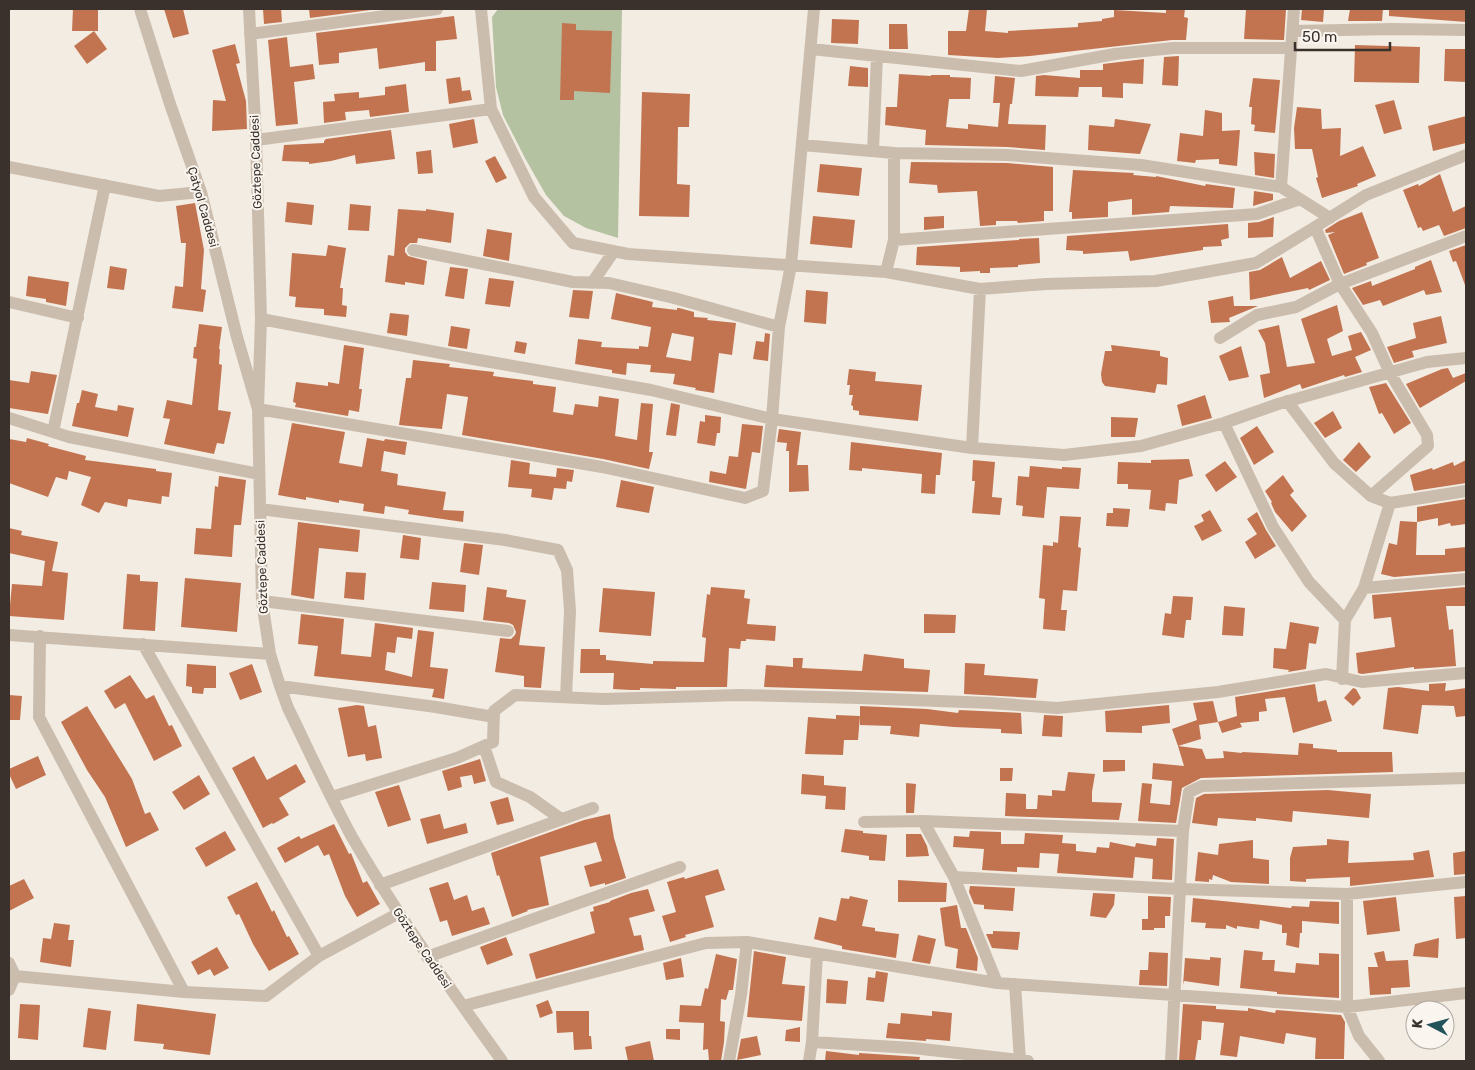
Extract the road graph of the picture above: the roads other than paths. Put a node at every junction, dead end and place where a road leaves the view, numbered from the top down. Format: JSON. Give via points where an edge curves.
{"nodes":[{"id":1,"x":140,"y":9,"type":"edge"},
{"id":2,"x":249,"y":9,"type":"edge"},
{"id":3,"x":437,"y":9,"type":"edge"},
{"id":4,"x":481,"y":9,"type":"edge"},
{"id":5,"x":814,"y":9,"type":"edge"},
{"id":6,"x":1294,"y":9,"type":"edge"},
{"id":7,"x":1466,"y":30,"type":"edge"},
{"id":8,"x":1292,"y":31,"type":"junction"},
{"id":9,"x":250,"y":34,"type":"junction"},
{"id":10,"x":1291,"y":48,"type":"junction"},
{"id":11,"x":811,"y":49,"type":"junction"},
{"id":12,"x":877,"y":56,"type":"junction"},
{"id":13,"x":490,"y":109,"type":"junction"},
{"id":14,"x":256,"y":140,"type":"junction"},
{"id":15,"x":802,"y":145,"type":"junction"},
{"id":16,"x":873,"y":151,"type":"junction"},
{"id":17,"x":894,"y":153,"type":"junction"},
{"id":18,"x":1466,"y":155,"type":"edge"},
{"id":19,"x":9,"y":166,"type":"edge"},
{"id":20,"x":105,"y":185,"type":"junction"},
{"id":21,"x":1281,"y":187,"type":"junction"},
{"id":22,"x":201,"y":192,"type":"junction"},
{"id":23,"x":1300,"y":199,"type":"junction"},
{"id":24,"x":1330,"y":218,"type":"junction"},
{"id":25,"x":1315,"y":227,"type":"junction"},
{"id":26,"x":1466,"y":236,"type":"edge"},
{"id":27,"x":894,"y":240,"type":"junction"},
{"id":28,"x":413,"y":250,"type":"dead end"},
{"id":29,"x":614,"y":251,"type":"junction"},
{"id":30,"x":791,"y":265,"type":"junction"},
{"id":31,"x":886,"y":272,"type":"junction"},
{"id":32,"x":592,"y":283,"type":"junction"},
{"id":33,"x":1340,"y":284,"type":"junction"},
{"id":34,"x":980,"y":289,"type":"junction"},
{"id":35,"x":9,"y":302,"type":"edge"},
{"id":36,"x":78,"y":318,"type":"junction"},
{"id":37,"x":261,"y":319,"type":"junction"},
{"id":38,"x":779,"y":327,"type":"junction"},
{"id":39,"x":1220,"y":338,"type":"dead end"},
{"id":40,"x":1466,"y":358,"type":"edge"},
{"id":41,"x":1390,"y":373,"type":"junction"},
{"id":42,"x":1288,"y":401,"type":"junction"},
{"id":43,"x":258,"y":409,"type":"junction"},
{"id":44,"x":9,"y":418,"type":"edge"},
{"id":45,"x":772,"y":419,"type":"junction"},
{"id":46,"x":1224,"y":423,"type":"junction"},
{"id":47,"x":53,"y":432,"type":"junction"},
{"id":48,"x":972,"y":448,"type":"junction"},
{"id":49,"x":259,"y":474,"type":"junction"},
{"id":50,"x":1466,"y":490,"type":"edge"},
{"id":51,"x":1371,"y":496,"type":"junction"},
{"id":52,"x":1390,"y":503,"type":"junction"},
{"id":53,"x":260,"y":509,"type":"junction"},
{"id":54,"x":1466,"y":579,"type":"edge"},
{"id":55,"x":1364,"y":588,"type":"junction"},
{"id":56,"x":262,"y":601,"type":"junction"},
{"id":57,"x":1345,"y":620,"type":"junction"},
{"id":58,"x":508,"y":631,"type":"dead end"},
{"id":59,"x":9,"y":635,"type":"edge"},
{"id":60,"x":40,"y":636,"type":"junction"},
{"id":61,"x":143,"y":644,"type":"junction"},
{"id":62,"x":270,"y":654,"type":"junction"},
{"id":63,"x":1466,"y":673,"type":"edge"},
{"id":64,"x":1342,"y":679,"type":"junction"},
{"id":65,"x":280,"y":686,"type":"junction"},
{"id":66,"x":566,"y":697,"type":"junction"},
{"id":67,"x":494,"y":718,"type":"junction"},
{"id":68,"x":484,"y":746,"type":"junction"},
{"id":69,"x":1466,"y":778,"type":"edge"},
{"id":70,"x":332,"y":797,"type":"junction"},
{"id":71,"x":592,"y":808,"type":"dead end"},
{"id":72,"x":561,"y":819,"type":"junction"},
{"id":73,"x":923,"y":821,"type":"junction"},
{"id":74,"x":864,"y":822,"type":"dead end"},
{"id":75,"x":1183,"y":831,"type":"junction"},
{"id":76,"x":680,"y":867,"type":"dead end"},
{"id":77,"x":954,"y":877,"type":"junction"},
{"id":78,"x":1466,"y":882,"type":"edge"},
{"id":79,"x":380,"y":885,"type":"junction"},
{"id":80,"x":1178,"y":889,"type":"junction"},
{"id":81,"x":1347,"y":894,"type":"junction"},
{"id":82,"x":399,"y":913,"type":"junction"},
{"id":83,"x":747,"y":942,"type":"junction"},
{"id":84,"x":817,"y":954,"type":"junction"},
{"id":85,"x":319,"y":956,"type":"junction"},
{"id":86,"x":428,"y":957,"type":"junction"},
{"id":87,"x":9,"y":963,"type":"edge"},
{"id":88,"x":12,"y":976,"type":"edge"},
{"id":89,"x":997,"y":983,"type":"junction"},
{"id":90,"x":1015,"y":984,"type":"junction"},
{"id":91,"x":9,"y":990,"type":"edge"},
{"id":92,"x":184,"y":992,"type":"junction"},
{"id":93,"x":1466,"y":993,"type":"edge"},
{"id":94,"x":1174,"y":995,"type":"junction"},
{"id":95,"x":463,"y":1006,"type":"junction"},
{"id":96,"x":1347,"y":1007,"type":"junction"},
{"id":97,"x":812,"y":1042,"type":"junction"},
{"id":98,"x":502,"y":1061,"type":"edge"},
{"id":99,"x":729,"y":1061,"type":"edge"},
{"id":100,"x":809,"y":1061,"type":"edge"},
{"id":101,"x":1023,"y":1061,"type":"edge"},
{"id":102,"x":1170,"y":1061,"type":"edge"},
{"id":103,"x":1379,"y":1061,"type":"edge"}],
"edges":[{"from":1,"to":22,"type":"street","name":"Çatyol Caddesi"},
{"from":2,"to":9,"type":"street","name":"Göztepe Caddesi"},
{"from":3,"to":9,"type":"street"},
{"from":4,"to":13,"type":"street"},
{"from":5,"to":11,"type":"street"},
{"from":6,"to":8,"type":"street"},
{"from":7,"to":8,"type":"street"},
{"from":8,"to":10,"type":"street"},
{"from":9,"to":14,"type":"street","name":"Göztepe Caddesi"},
{"from":10,"to":12,"type":"street","via":[[1173,48],[1021,70]]},
{"from":10,"to":21,"type":"street"},
{"from":11,"to":12,"type":"street"},
{"from":11,"to":15,"type":"street"},
{"from":12,"to":16,"type":"street"},
{"from":13,"to":14,"type":"street"},
{"from":13,"to":29,"type":"street","via":[[534,197],[573,243]]},
{"from":14,"to":37,"type":"street","name":"Göztepe Caddesi"},
{"from":15,"to":16,"type":"street"},
{"from":15,"to":30,"type":"street"},
{"from":16,"to":17,"type":"street"},
{"from":17,"to":21,"type":"street","via":[[1007,155],[1141,164]]},
{"from":17,"to":27,"type":"street"},
{"from":18,"to":24,"type":"street","via":[[1366,195]]},
{"from":19,"to":20,"type":"street"},
{"from":20,"to":22,"type":"street","via":[[159,196]]},
{"from":20,"to":36,"type":"street"},
{"from":21,"to":23,"type":"street"},
{"from":22,"to":43,"type":"street","name":"Çatyol Caddesi"},
{"from":23,"to":24,"type":"street"},
{"from":23,"to":27,"type":"street","via":[[1257,214]]},
{"from":24,"to":25,"type":"street"},
{"from":25,"to":33,"type":"street"},
{"from":25,"to":34,"type":"street","via":[[1256,263],[1156,281]]},
{"from":26,"to":33,"type":"street"},
{"from":27,"to":31,"type":"street"},
{"from":28,"to":32,"type":"street"},
{"from":29,"to":30,"type":"street"},
{"from":29,"to":32,"type":"street"},
{"from":30,"to":31,"type":"street"},
{"from":30,"to":38,"type":"street"},
{"from":31,"to":34,"type":"street"},
{"from":32,"to":38,"type":"street","via":[[609,283],[674,298]]},
{"from":33,"to":39,"type":"street","via":[[1296,307],[1257,315]]},
{"from":33,"to":41,"type":"street","via":[[1372,333]]},
{"from":34,"to":48,"type":"street"},
{"from":35,"to":36,"type":"street"},
{"from":36,"to":47,"type":"street"},
{"from":37,"to":43,"type":"street","name":"Göztepe Caddesi"},
{"from":37,"to":45,"type":"street","via":[[651,390]]},
{"from":38,"to":45,"type":"street"},
{"from":40,"to":41,"type":"street","via":[[1427,362]]},
{"from":41,"to":42,"type":"street"},
{"from":41,"to":51,"type":"street","via":[[1428,435],[1428,446]]},
{"from":42,"to":46,"type":"street"},
{"from":42,"to":51,"type":"street","via":[[1334,463]]},
{"from":43,"to":45,"type":"street","via":[[602,466],[745,498],[763,490]]},
{"from":43,"to":49,"type":"street","name":"Göztepe Caddesi"},
{"from":44,"to":47,"type":"street"},
{"from":45,"to":48,"type":"street"},
{"from":46,"to":48,"type":"street","via":[[1141,446],[1064,455]]},
{"from":46,"to":57,"type":"street","via":[[1273,527],[1309,582]]},
{"from":47,"to":49,"type":"street"},
{"from":49,"to":53,"type":"street","name":"Göztepe Caddesi"},
{"from":50,"to":52,"type":"street"},
{"from":51,"to":52,"type":"street"},
{"from":52,"to":55,"type":"street"},
{"from":53,"to":56,"type":"street","name":"Göztepe Caddesi"},
{"from":53,"to":66,"type":"street","via":[[505,540],[558,550],[567,570],[570,611]]},
{"from":54,"to":55,"type":"street"},
{"from":55,"to":57,"type":"street"},
{"from":56,"to":58,"type":"street"},
{"from":56,"to":62,"type":"street","name":"Göztepe Caddesi"},
{"from":57,"to":64,"type":"street"},
{"from":59,"to":60,"type":"street"},
{"from":60,"to":61,"type":"street"},
{"from":60,"to":92,"type":"street","via":[[39,717]]},
{"from":61,"to":62,"type":"street"},
{"from":61,"to":85,"type":"street"},
{"from":62,"to":65,"type":"street","name":"Göztepe Caddesi"},
{"from":63,"to":64,"type":"street","via":[[1362,682]]},
{"from":64,"to":66,"type":"street","via":[[1326,674],[1218,692],[1057,708],[740,695]]},
{"from":65,"to":67,"type":"street"},
{"from":65,"to":70,"type":"street","name":"Göztepe Caddesi"},
{"from":66,"to":67,"type":"street","via":[[515,695],[494,711]]},
{"from":67,"to":68,"type":"street","via":[[493,742]]},
{"from":68,"to":70,"type":"street","via":[[457,758]]},
{"from":68,"to":72,"type":"street","via":[[496,782],[530,797]]},
{"from":69,"to":75,"type":"street","via":[[1202,786],[1189,792]]},
{"from":70,"to":79,"type":"street","name":"Göztepe Caddesi"},
{"from":71,"to":72,"type":"street"},
{"from":72,"to":79,"type":"street"},
{"from":73,"to":74,"type":"street"},
{"from":73,"to":75,"type":"street"},
{"from":73,"to":77,"type":"street"},
{"from":75,"to":80,"type":"street"},
{"from":76,"to":86,"type":"street"},
{"from":77,"to":80,"type":"street"},
{"from":77,"to":89,"type":"street"},
{"from":78,"to":81,"type":"street"},
{"from":79,"to":82,"type":"street","name":"Göztepe Caddesi"},
{"from":80,"to":81,"type":"street"},
{"from":80,"to":94,"type":"street"},
{"from":81,"to":96,"type":"street"},
{"from":82,"to":85,"type":"street"},
{"from":82,"to":86,"type":"street","name":"Göztepe Caddesi"},
{"from":83,"to":84,"type":"street"},
{"from":83,"to":95,"type":"street","via":[[706,943]]},
{"from":83,"to":99,"type":"street"},
{"from":84,"to":89,"type":"street"},
{"from":84,"to":97,"type":"street"},
{"from":85,"to":92,"type":"street","via":[[266,996]]},
{"from":86,"to":95,"type":"street","name":"Göztepe Caddesi"},
{"from":87,"to":88,"type":"street"},
{"from":88,"to":91,"type":"street"},
{"from":88,"to":92,"type":"street"},
{"from":89,"to":90,"type":"street"},
{"from":90,"to":94,"type":"street"},
{"from":90,"to":101,"type":"street"},
{"from":93,"to":96,"type":"street"},
{"from":94,"to":96,"type":"street"},
{"from":94,"to":102,"type":"street"},
{"from":95,"to":98,"type":"street","name":"Göztepe Caddesi"},
{"from":96,"to":103,"type":"street","via":[[1359,1036]]},
{"from":97,"to":100,"type":"street"},
{"from":97,"to":101,"type":"street","via":[[913,1048]]}]}
